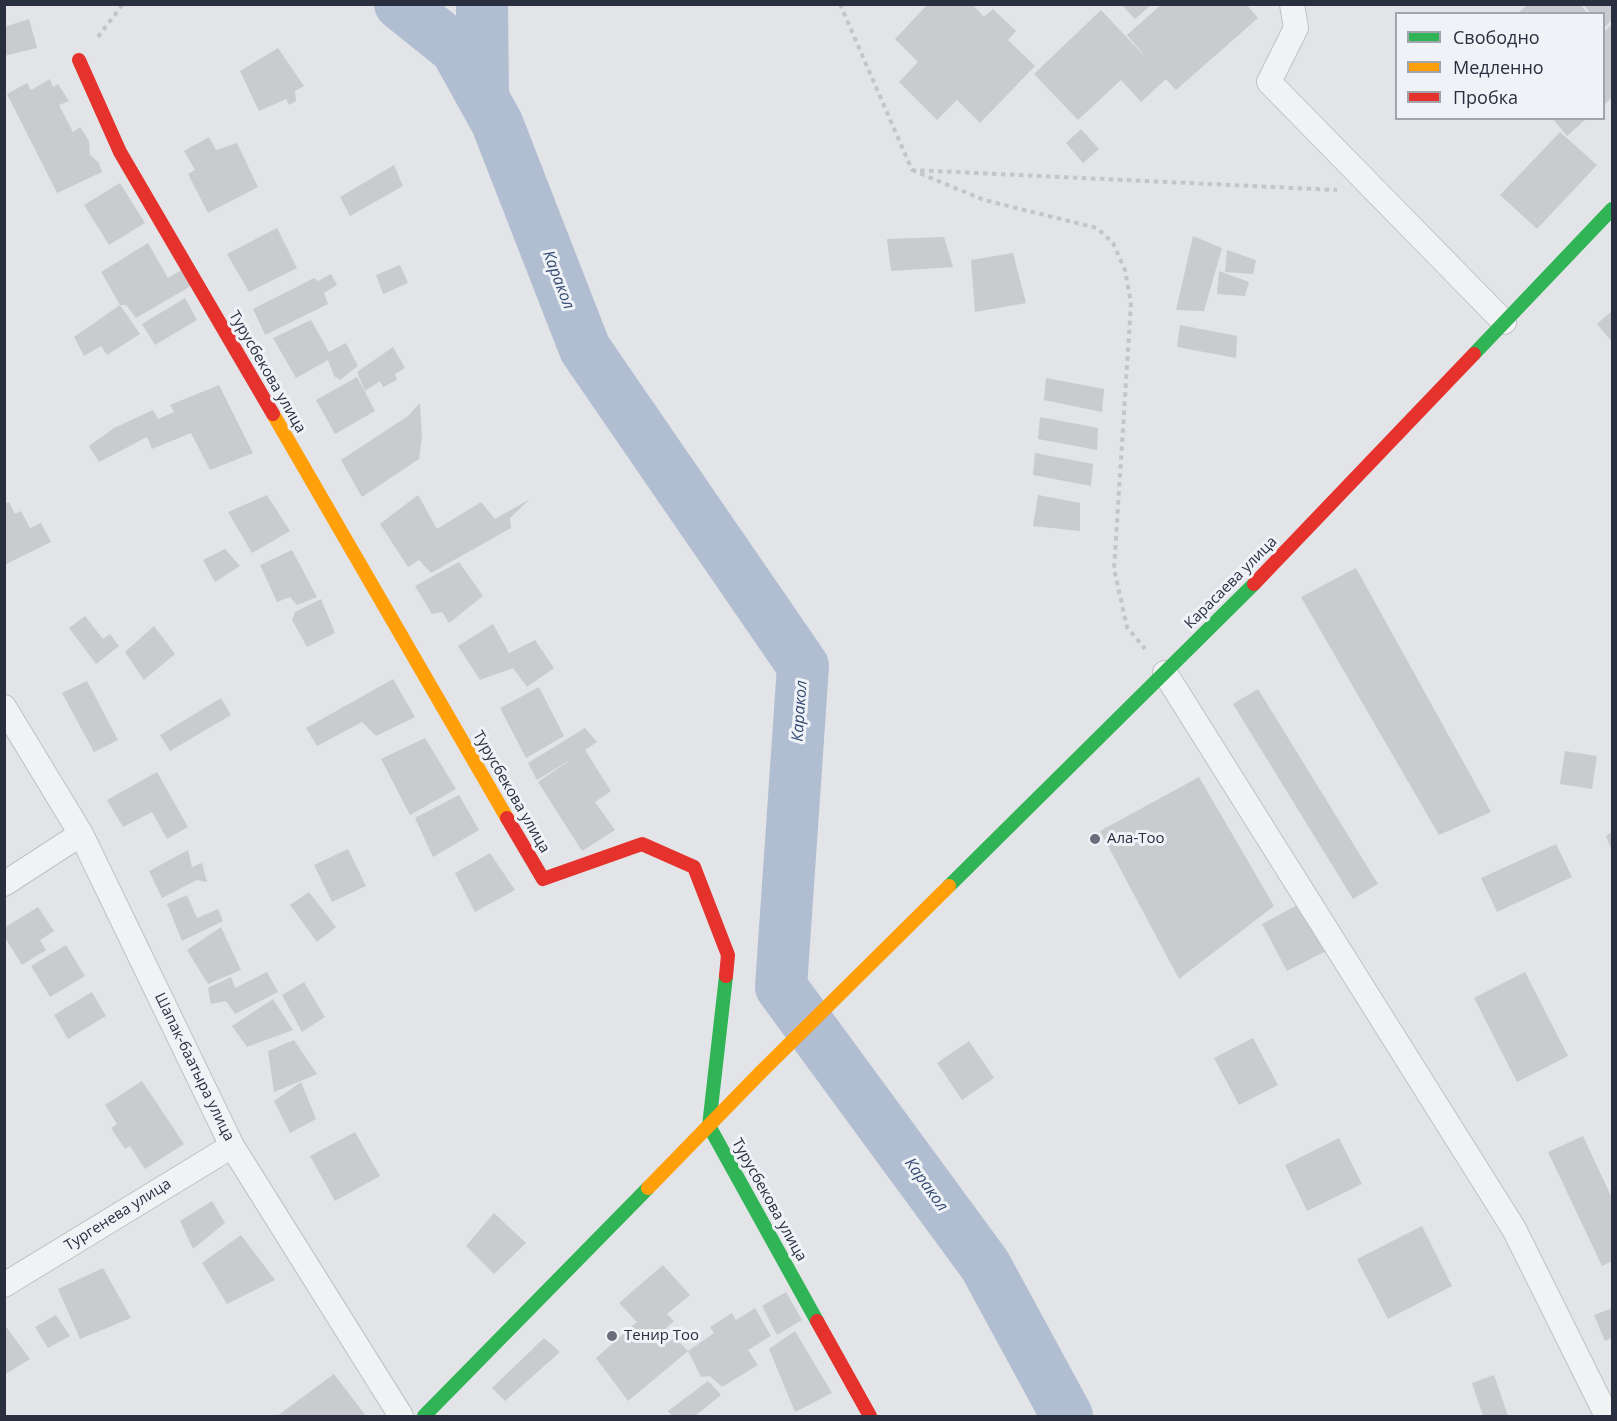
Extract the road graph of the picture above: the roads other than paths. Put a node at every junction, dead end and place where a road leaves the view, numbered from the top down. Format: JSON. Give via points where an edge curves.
{"nodes":[{"id":1,"x":1292,"y":4,"type":"edge"},
{"id":2,"x":79,"y":60,"type":"road end"},
{"id":3,"x":1612,"y":209,"type":"edge"},
{"id":4,"x":1504,"y":322,"type":"junction"},
{"id":5,"x":1165,"y":673,"type":"junction"},
{"id":6,"x":4,"y":707,"type":"edge"},
{"id":7,"x":81,"y":834,"type":"junction"},
{"id":8,"x":4,"y":884,"type":"edge"},
{"id":9,"x":710,"y":1126,"type":"junction"},
{"id":10,"x":232,"y":1146,"type":"junction"},
{"id":11,"x":4,"y":1285,"type":"edge"},
{"id":12,"x":401,"y":1416,"type":"edge"},
{"id":13,"x":424,"y":1416,"type":"edge"},
{"id":14,"x":870,"y":1416,"type":"edge"},
{"id":15,"x":1607,"y":1416,"type":"edge"}],
"edges":[{"from":1,"to":4,"type":"street","via":[[1296,28],[1269,82]]},
{"from":2,"to":9,"type":"street","name":"Турусбекова улица","via":[[120,152],[543,879],[642,844],[694,867],[728,955]]},
{"from":3,"to":4,"type":"street","name":"Карасаева улица"},
{"from":4,"to":5,"type":"street","name":"Карасаева улица"},
{"from":5,"to":9,"type":"street","name":"Карасаева улица"},
{"from":5,"to":15,"type":"street","via":[[1514,1229]]},
{"from":6,"to":7,"type":"street","name":"Шапак-баатыра улица"},
{"from":7,"to":8,"type":"street"},
{"from":7,"to":10,"type":"street","name":"Шапак-баатыра улица"},
{"from":9,"to":13,"type":"street","name":"Карасаева улица"},
{"from":9,"to":14,"type":"street","name":"Турусбекова улица"},
{"from":10,"to":11,"type":"street","name":"Тургенева улица"},
{"from":10,"to":12,"type":"street","name":"Шапак-баатыра улица"}]}
